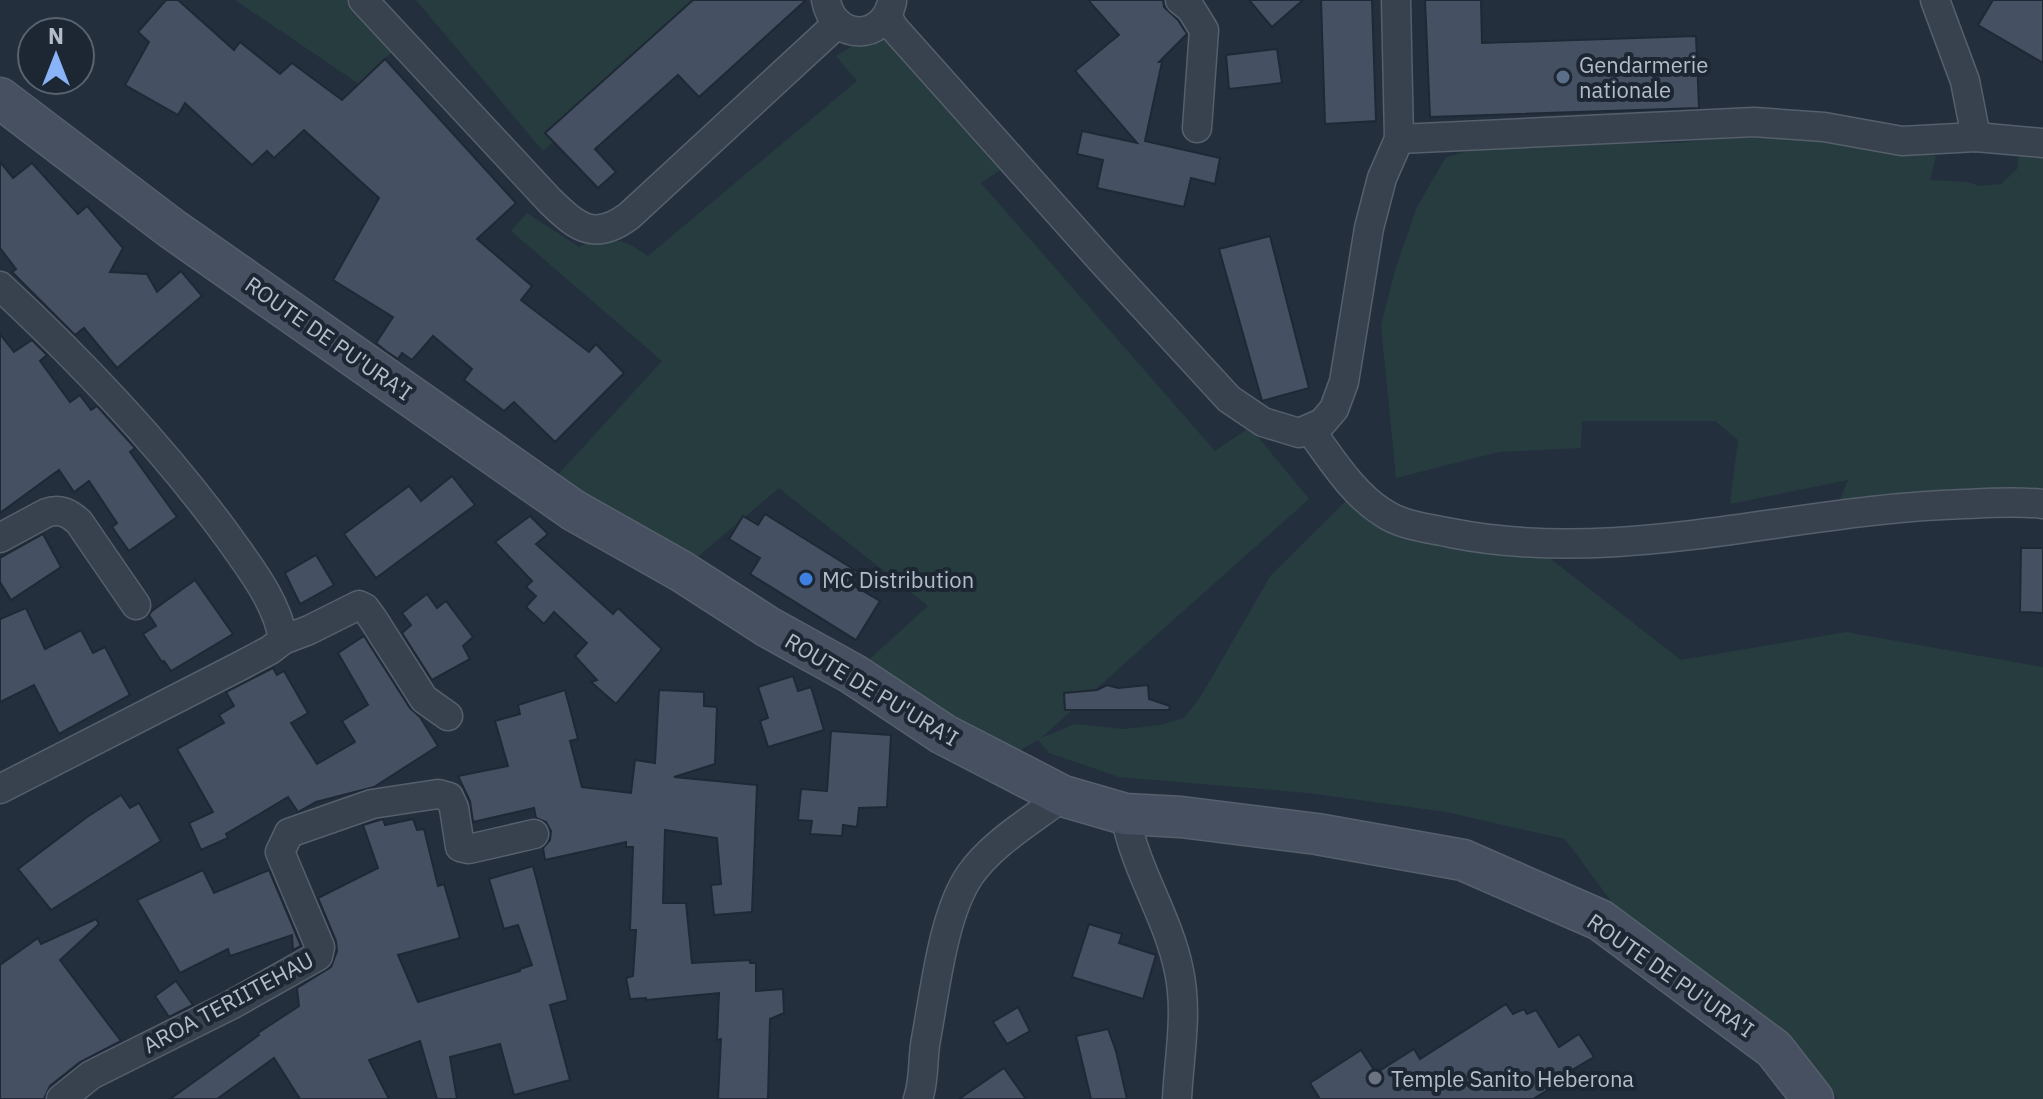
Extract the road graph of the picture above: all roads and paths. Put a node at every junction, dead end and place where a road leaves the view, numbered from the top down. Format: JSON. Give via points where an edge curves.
{"nodes":[{"id":1,"x":363,"y":0,"type":"edge"},
{"id":2,"x":1180,"y":0,"type":"edge"},
{"id":3,"x":1396,"y":0,"type":"edge"},
{"id":4,"x":1935,"y":0,"type":"edge"},
{"id":5,"x":889,"y":8,"type":"edge"},
{"id":6,"x":832,"y":12,"type":"edge"},
{"id":7,"x":0,"y":98,"type":"edge"},
{"id":8,"x":1197,"y":128,"type":"dead end"},
{"id":9,"x":1976,"y":137,"type":"junction"},
{"id":10,"x":1399,"y":139,"type":"junction"},
{"id":11,"x":2043,"y":143,"type":"edge"},
{"id":12,"x":0,"y":286,"type":"edge"},
{"id":13,"x":1310,"y":430,"type":"junction"},
{"id":14,"x":2043,"y":504,"type":"edge"},
{"id":15,"x":0,"y":538,"type":"edge"},
{"id":16,"x":136,"y":605,"type":"dead end"},
{"id":17,"x":283,"y":640,"type":"junction"},
{"id":18,"x":448,"y":716,"type":"dead end"},
{"id":19,"x":0,"y":789,"type":"edge"},
{"id":20,"x":1063,"y":796,"type":"junction"},
{"id":21,"x":1125,"y":814,"type":"junction"},
{"id":22,"x":534,"y":834,"type":"dead end"},
{"id":23,"x":924,"y":1045,"type":"junction"},
{"id":24,"x":61,"y":1099,"type":"edge"},
{"id":25,"x":918,"y":1099,"type":"edge"},
{"id":26,"x":932,"y":1099,"type":"edge"},
{"id":27,"x":1177,"y":1099,"type":"edge"},
{"id":28,"x":1813,"y":1099,"type":"edge"}],
"edges":[{"from":1,"to":6,"type":"street","via":[[550,201],[576,225],[591,230],[608,228],[629,216]]},
{"from":2,"to":8,"type":"street","via":[[1204,30]]},
{"from":3,"to":10,"type":"street"},
{"from":4,"to":9,"type":"street","via":[[1965,81]]},
{"from":5,"to":6,"type":"street","via":[[873,28],[863,31],[852,31]]},
{"from":5,"to":13,"type":"street","via":[[894,28],[1229,399],[1263,422],[1299,433]]},
{"from":7,"to":20,"type":"main road","name":"ROUTE DE PU'URA'I","via":[[171,228],[573,510],[853,674],[943,734]]},
{"from":9,"to":10,"type":"street","via":[[1902,141],[1754,122]]},
{"from":9,"to":11,"type":"street"},
{"from":10,"to":13,"type":"street","via":[[1369,228],[1344,382],[1334,409]]},
{"from":12,"to":17,"type":"street","via":[[86,367],[169,458],[262,587]]},
{"from":13,"to":14,"type":"street","via":[[1352,484],[1382,512],[1406,524],[1476,537],[1546,544],[1628,542],[1870,510]]},
{"from":15,"to":16,"type":"street","via":[[53,510],[69,513]]},
{"from":17,"to":18,"type":"street","via":[[359,605],[424,699]]},
{"from":17,"to":19,"type":"street"},
{"from":20,"to":21,"type":"main road","name":"ROUTE DE PU'URA'I"},
{"from":20,"to":23,"type":"street","via":[[1000,844],[970,875],[954,911]]},
{"from":21,"to":27,"type":"street","via":[[1137,862],[1164,920],[1179,970],[1183,1017]]},
{"from":21,"to":28,"type":"main road","name":"ROUTE DE PU'URA'I","via":[[1317,834],[1463,860],[1600,920],[1774,1049]]},
{"from":22,"to":24,"type":"street","name":"AROA TERIITEHAU","via":[[460,847],[454,808],[449,797],[438,794],[372,804],[289,833],[280,852],[320,947],[318,956],[91,1075]]},
{"from":23,"to":25,"type":"street"},
{"from":23,"to":26,"type":"street","via":[[932,1065]]}]}
